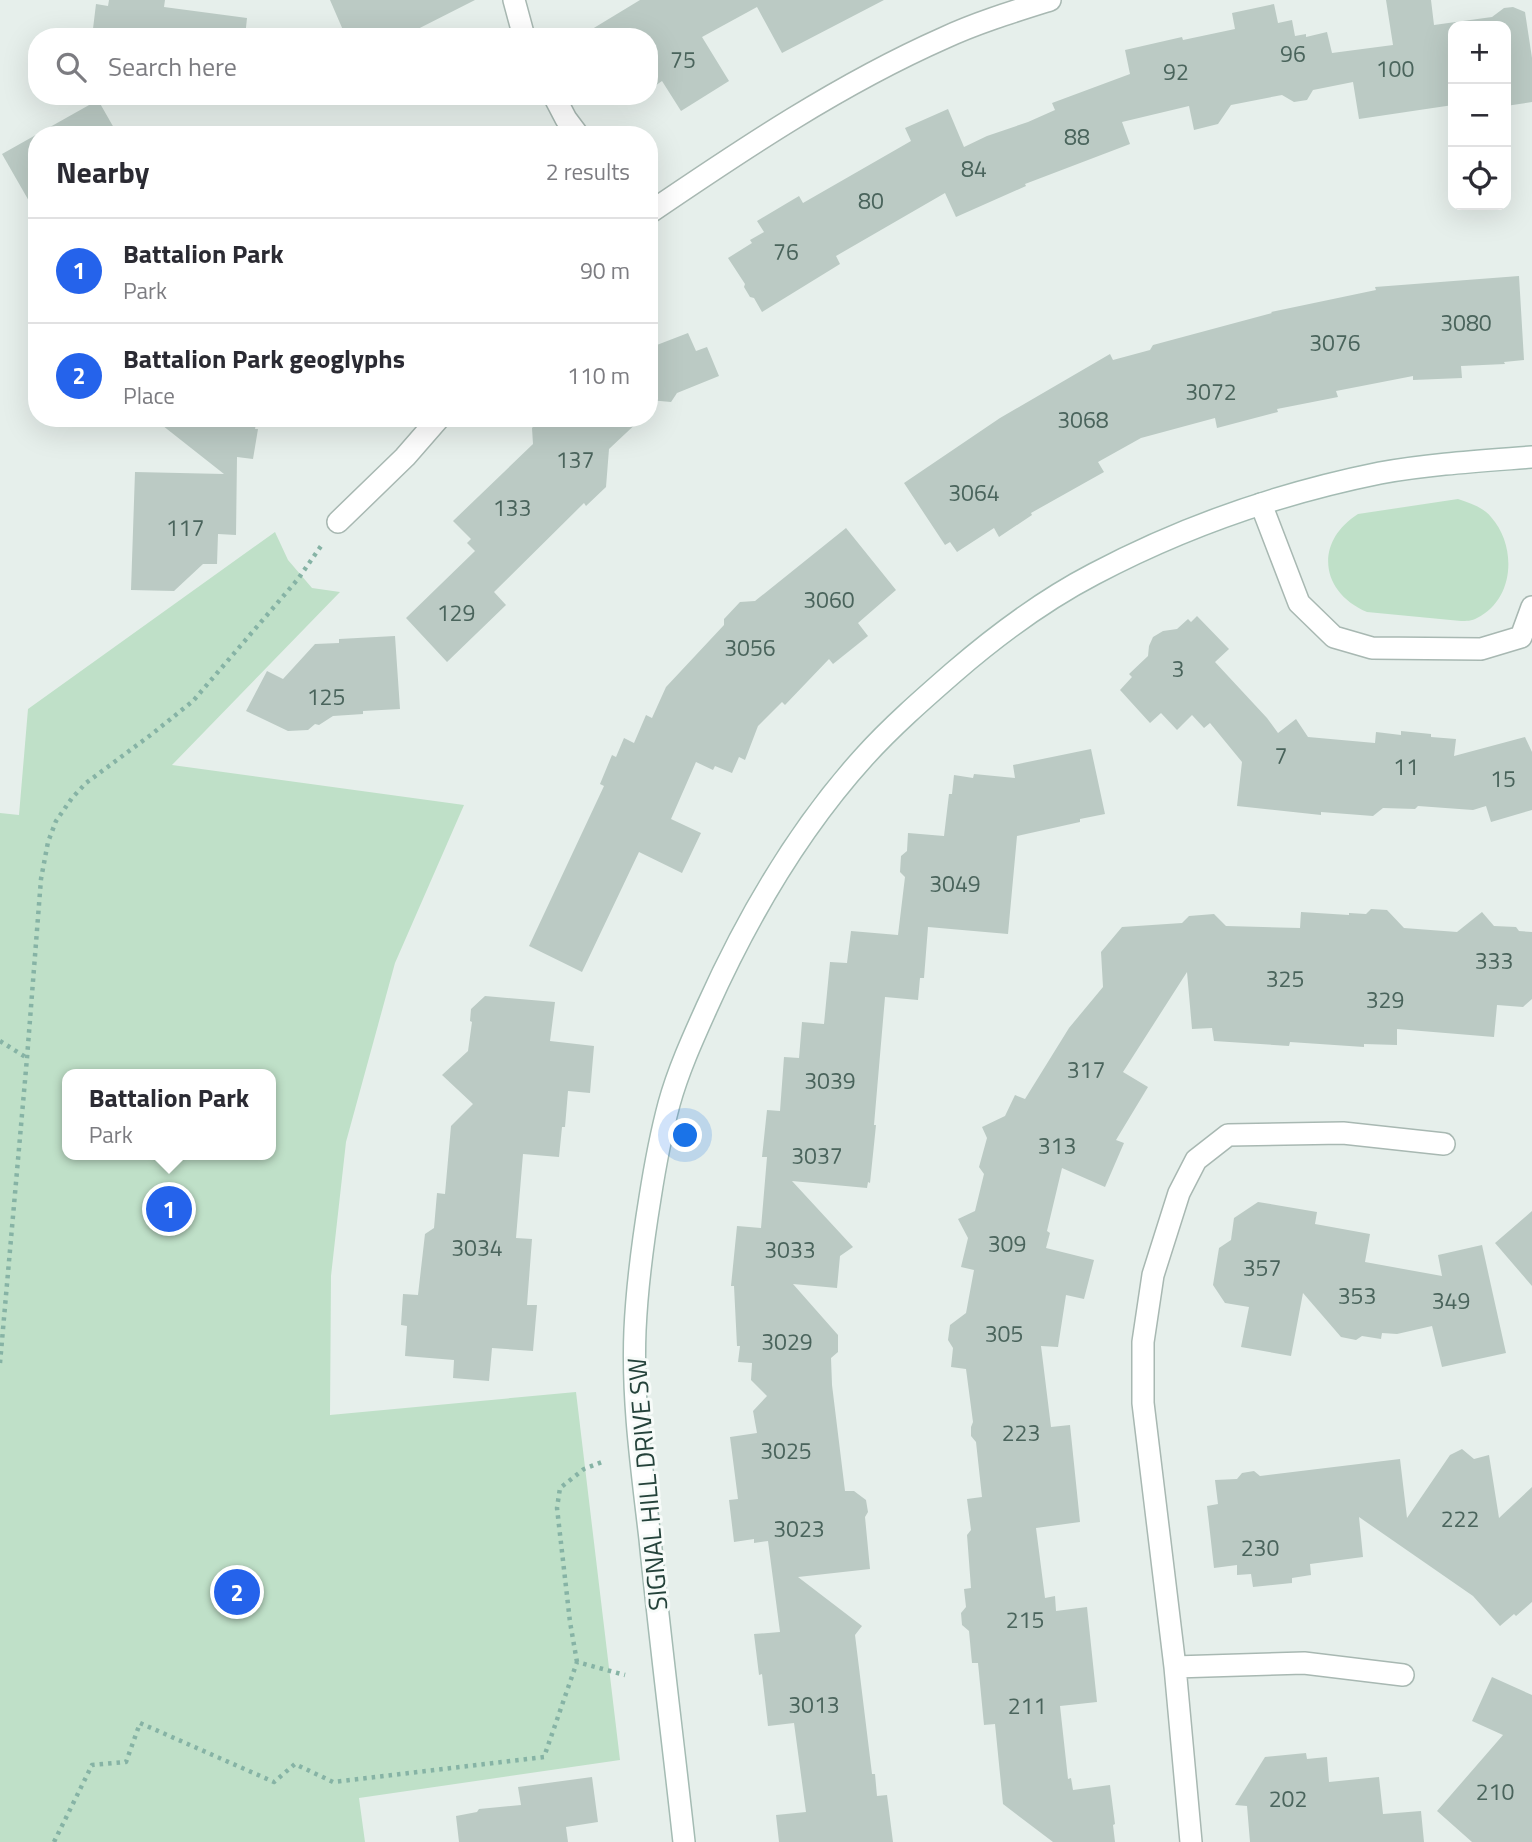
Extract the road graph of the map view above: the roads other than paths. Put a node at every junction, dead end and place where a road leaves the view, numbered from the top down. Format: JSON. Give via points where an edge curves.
{"nodes":[{"id":1,"x":514,"y":0,"type":"edge"},
{"id":2,"x":1050,"y":0,"type":"edge"},
{"id":3,"x":522,"y":28,"type":"edge"},
{"id":4,"x":559,"y":105,"type":"edge"},
{"id":5,"x":571,"y":126,"type":"edge"},
{"id":6,"x":658,"y":207,"type":"edge"},
{"id":7,"x":431,"y":427,"type":"edge"},
{"id":8,"x":1532,"y":457,"type":"edge"},
{"id":9,"x":1261,"y":504,"type":"junction"},
{"id":10,"x":338,"y":522,"type":"road end"},
{"id":11,"x":1532,"y":607,"type":"edge"},
{"id":12,"x":1444,"y":1144,"type":"dead end"},
{"id":13,"x":1175,"y":1667,"type":"junction"},
{"id":14,"x":1403,"y":1675,"type":"dead end"},
{"id":15,"x":684,"y":1842,"type":"edge"},
{"id":16,"x":1191,"y":1842,"type":"edge"}],
"edges":[{"from":1,"to":3,"type":"street"},
{"from":2,"to":6,"type":"street","via":[[945,37],[852,84]]},
{"from":4,"to":5,"type":"street"},
{"from":7,"to":10,"type":"street"},
{"from":8,"to":9,"type":"street","name":"SIGNAL HILL DRIVE SW","via":[[1384,473]]},
{"from":9,"to":11,"type":"street","via":[[1300,603],[1334,637],[1372,648],[1481,649],[1521,637]]},
{"from":9,"to":15,"type":"street","name":"SIGNAL HILL DRIVE SW","via":[[1094,573],[1001,632],[929,693],[864,757],[803,832],[754,913],[691,1044],[669,1103],[654,1173],[635,1330],[637,1418]]},
{"from":12,"to":13,"type":"street","via":[[1343,1133],[1228,1135],[1196,1160],[1178,1193],[1153,1275],[1143,1342],[1143,1403]]},
{"from":13,"to":14,"type":"street","via":[[1304,1662]]},
{"from":13,"to":16,"type":"street"}]}
